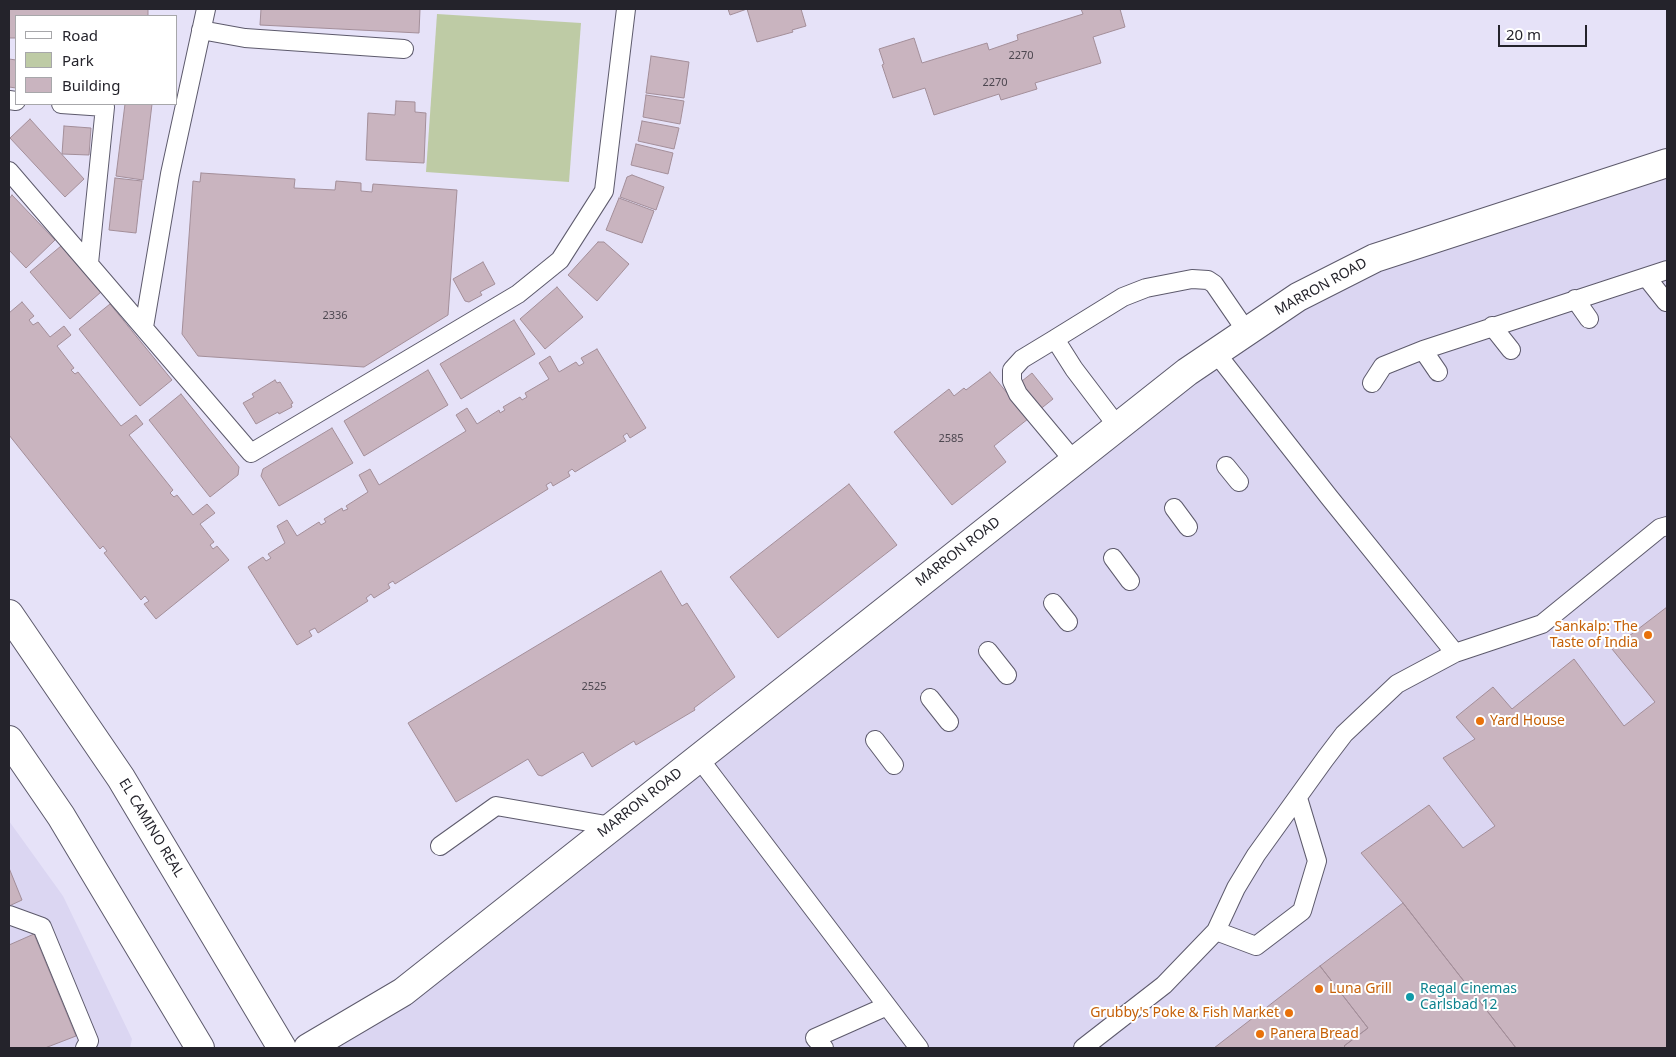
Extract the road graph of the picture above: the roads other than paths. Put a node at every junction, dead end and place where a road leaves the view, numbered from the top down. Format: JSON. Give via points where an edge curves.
{"nodes":[{"id":1,"x":206,"y":9,"type":"edge"},
{"id":2,"x":626,"y":9,"type":"edge"},
{"id":3,"x":201,"y":30,"type":"junction"},
{"id":4,"x":404,"y":49,"type":"dead end"},
{"id":5,"x":83,"y":105,"type":"edge"},
{"id":6,"x":1667,"y":163,"type":"edge"},
{"id":7,"x":9,"y":171,"type":"edge"},
{"id":8,"x":89,"y":263,"type":"junction"},
{"id":9,"x":1667,"y":270,"type":"edge"},
{"id":10,"x":1647,"y":278,"type":"junction"},
{"id":11,"x":1575,"y":299,"type":"junction"},
{"id":12,"x":1666,"y":302,"type":"dead end"},
{"id":13,"x":1589,"y":319,"type":"dead end"},
{"id":14,"x":144,"y":326,"type":"junction"},
{"id":15,"x":1492,"y":326,"type":"junction"},
{"id":16,"x":1247,"y":332,"type":"junction"},
{"id":17,"x":1054,"y":339,"type":"junction"},
{"id":18,"x":1422,"y":350,"type":"junction"},
{"id":19,"x":1511,"y":350,"type":"dead end"},
{"id":20,"x":1216,"y":352,"type":"junction"},
{"id":21,"x":1438,"y":372,"type":"dead end"},
{"id":22,"x":1372,"y":383,"type":"dead end"},
{"id":23,"x":1118,"y":427,"type":"junction"},
{"id":24,"x":1074,"y":461,"type":"junction"},
{"id":25,"x":1226,"y":466,"type":"dead end"},
{"id":26,"x":1238,"y":482,"type":"dead end"},
{"id":27,"x":1174,"y":508,"type":"dead end"},
{"id":28,"x":1667,"y":526,"type":"edge"},
{"id":29,"x":1188,"y":527,"type":"dead end"},
{"id":30,"x":1113,"y":558,"type":"dead end"},
{"id":31,"x":1130,"y":581,"type":"dead end"},
{"id":32,"x":1053,"y":603,"type":"dead end"},
{"id":33,"x":9,"y":614,"type":"edge"},
{"id":34,"x":1068,"y":622,"type":"dead end"},
{"id":35,"x":988,"y":652,"type":"dead end"},
{"id":36,"x":1455,"y":653,"type":"junction"},
{"id":37,"x":1006,"y":675,"type":"dead end"},
{"id":38,"x":930,"y":698,"type":"dead end"},
{"id":39,"x":949,"y":722,"type":"dead end"},
{"id":40,"x":9,"y":740,"type":"edge"},
{"id":41,"x":875,"y":740,"type":"dead end"},
{"id":42,"x":698,"y":757,"type":"junction"},
{"id":43,"x":894,"y":765,"type":"dead end"},
{"id":44,"x":1298,"y":798,"type":"junction"},
{"id":45,"x":612,"y":826,"type":"junction"},
{"id":46,"x":440,"y":846,"type":"dead end"},
{"id":47,"x":9,"y":915,"type":"edge"},
{"id":48,"x":1216,"y":931,"type":"junction"},
{"id":49,"x":887,"y":1006,"type":"junction"},
{"id":50,"x":85,"y":1048,"type":"edge"},
{"id":51,"x":200,"y":1048,"type":"edge"},
{"id":52,"x":282,"y":1048,"type":"edge"},
{"id":53,"x":308,"y":1048,"type":"edge"},
{"id":54,"x":824,"y":1048,"type":"edge"},
{"id":55,"x":919,"y":1048,"type":"edge"},
{"id":56,"x":1083,"y":1048,"type":"edge"}],
"edges":[{"from":1,"to":3,"type":"lane"},
{"from":2,"to":14,"type":"lane","via":[[604,191],[560,260],[518,294],[251,453]]},
{"from":3,"to":4,"type":"lane","via":[[245,38]]},
{"from":3,"to":14,"type":"lane","via":[[170,174]]},
{"from":5,"to":8,"type":"lane","via":[[105,106]]},
{"from":6,"to":16,"type":"main road","name":"MARRON ROAD","via":[[1375,258],[1298,297]]},
{"from":7,"to":8,"type":"lane"},
{"from":8,"to":14,"type":"lane"},
{"from":9,"to":10,"type":"lane"},
{"from":10,"to":11,"type":"lane"},
{"from":10,"to":12,"type":"lane"},
{"from":11,"to":13,"type":"lane"},
{"from":11,"to":15,"type":"lane"},
{"from":15,"to":18,"type":"lane"},
{"from":15,"to":19,"type":"lane"},
{"from":16,"to":17,"type":"lane","via":[[1214,284],[1208,280],[1192,279],[1146,288],[1123,297]]},
{"from":16,"to":20,"type":"main road","name":"MARRON ROAD"},
{"from":17,"to":23,"type":"lane"},
{"from":17,"to":24,"type":"lane","via":[[1022,359],[1012,370],[1012,381],[1018,394]]},
{"from":18,"to":21,"type":"lane"},
{"from":18,"to":22,"type":"lane","via":[[1384,366]]},
{"from":20,"to":23,"type":"main road","name":"MARRON ROAD"},
{"from":20,"to":36,"type":"lane"},
{"from":23,"to":24,"type":"main road","name":"MARRON ROAD"},
{"from":24,"to":42,"type":"main road","name":"MARRON ROAD"},
{"from":25,"to":26,"type":"lane"},
{"from":27,"to":29,"type":"lane"},
{"from":28,"to":36,"type":"lane","via":[[1660,528],[1542,624]]},
{"from":30,"to":31,"type":"lane"},
{"from":32,"to":34,"type":"lane"},
{"from":33,"to":52,"type":"main road","name":"EL CAMINO REAL","via":[[121,778]]},
{"from":35,"to":37,"type":"lane"},
{"from":36,"to":44,"type":"lane","via":[[1397,684],[1344,734]]},
{"from":38,"to":39,"type":"lane"},
{"from":40,"to":51,"type":"main road","via":[[61,816]]},
{"from":41,"to":43,"type":"lane"},
{"from":42,"to":45,"type":"main road","name":"MARRON ROAD"},
{"from":42,"to":49,"type":"lane"},
{"from":44,"to":48,"type":"lane","via":[[1256,855]]},
{"from":44,"to":48,"type":"lane","via":[[1317,861],[1302,911],[1256,946]]},
{"from":45,"to":46,"type":"lane","via":[[496,806]]},
{"from":45,"to":53,"type":"main road","name":"MARRON ROAD","via":[[403,992]]},
{"from":47,"to":50,"type":"lane","via":[[42,927],[89,1041]]},
{"from":48,"to":56,"type":"lane","via":[[1164,985]]},
{"from":49,"to":54,"type":"lane","via":[[815,1038]]},
{"from":49,"to":55,"type":"lane"}]}
